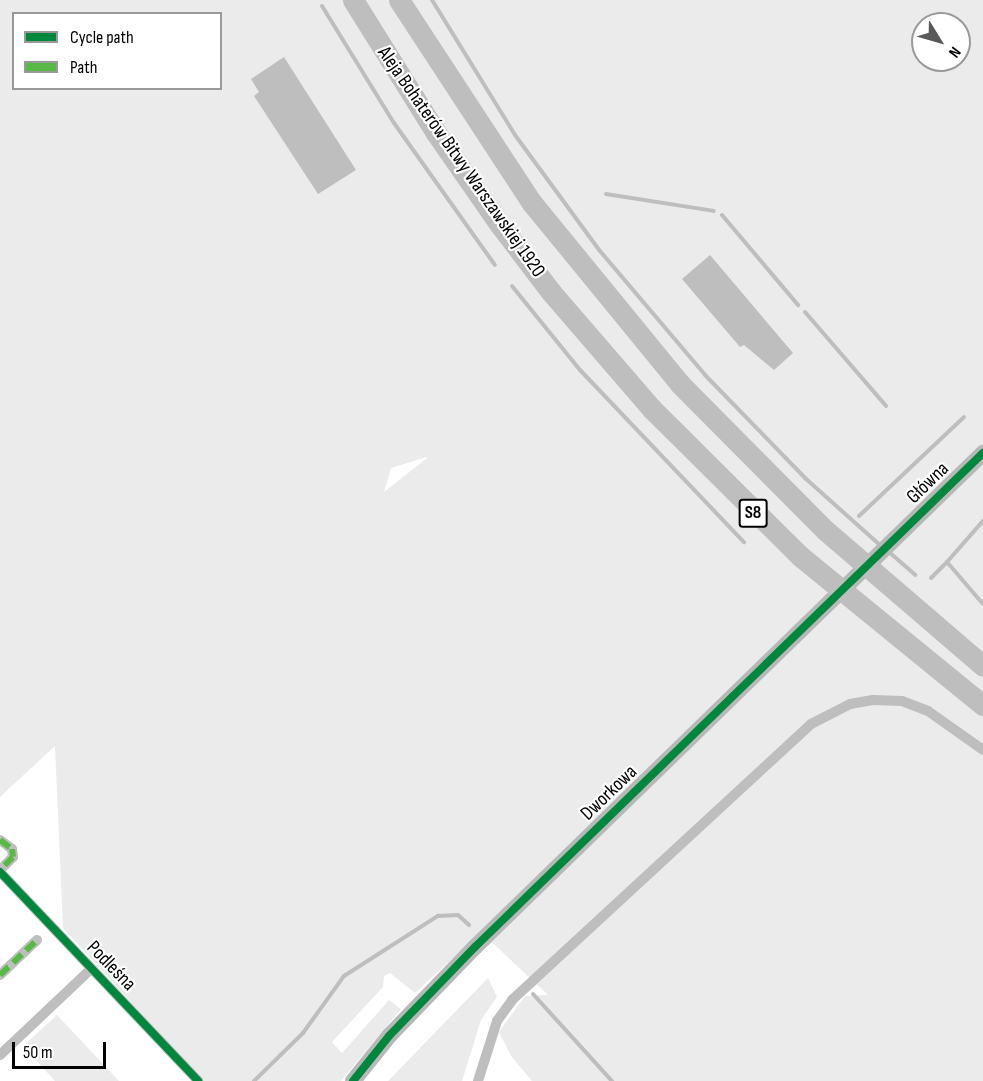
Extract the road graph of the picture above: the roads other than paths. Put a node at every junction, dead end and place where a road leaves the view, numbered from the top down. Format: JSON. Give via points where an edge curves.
{"nodes":[{"id":1,"x":353,"y":0,"type":"edge"},
{"id":2,"x":399,"y":0,"type":"edge"},
{"id":3,"x":983,"y":453,"type":"edge"},
{"id":4,"x":896,"y":537,"type":"joint"},
{"id":5,"x":983,"y":666,"type":"edge"},
{"id":6,"x":983,"y":705,"type":"edge"},
{"id":7,"x":983,"y":750,"type":"edge"},
{"id":8,"x":0,"y":840,"type":"edge"},
{"id":9,"x":0,"y":871,"type":"edge"},
{"id":10,"x":37,"y":940,"type":"dead end"},
{"id":11,"x":91,"y":969,"type":"junction"},
{"id":12,"x":0,"y":975,"type":"edge"},
{"id":13,"x":0,"y":1055,"type":"edge"},
{"id":14,"x":198,"y":1081,"type":"edge"},
{"id":15,"x":353,"y":1081,"type":"edge"},
{"id":16,"x":478,"y":1081,"type":"edge"}],
"edges":[{"from":1,"to":6,"type":"highway","name":"Aleja Bohaterów Bitwy Warszawskiej 1920","number":"S8","via":[[436,133],[551,292],[652,409],[746,506],[882,626]]},
{"from":2,"to":5,"type":"highway","name":"Aleja Bohaterów Bitwy Warszawskiej 1920","number":"S8","via":[[532,203],[680,384],[825,530]]},
{"from":3,"to":4,"type":"street","name":"Główna"},
{"from":4,"to":15,"type":"street","name":"Dworkowa","via":[[474,947],[396,1028]]},
{"from":7,"to":16,"type":"street","via":[[928,711],[902,701],[873,700],[841,708],[811,724],[512,1000],[497,1021]]},
{"from":8,"to":9,"type":"street","via":[[12,849],[13,857]]},
{"from":9,"to":11,"type":"street","name":"Podleśna"},
{"from":10,"to":12,"type":"street"},
{"from":11,"to":13,"type":"street"},
{"from":11,"to":14,"type":"street","name":"Podleśna"}]}
